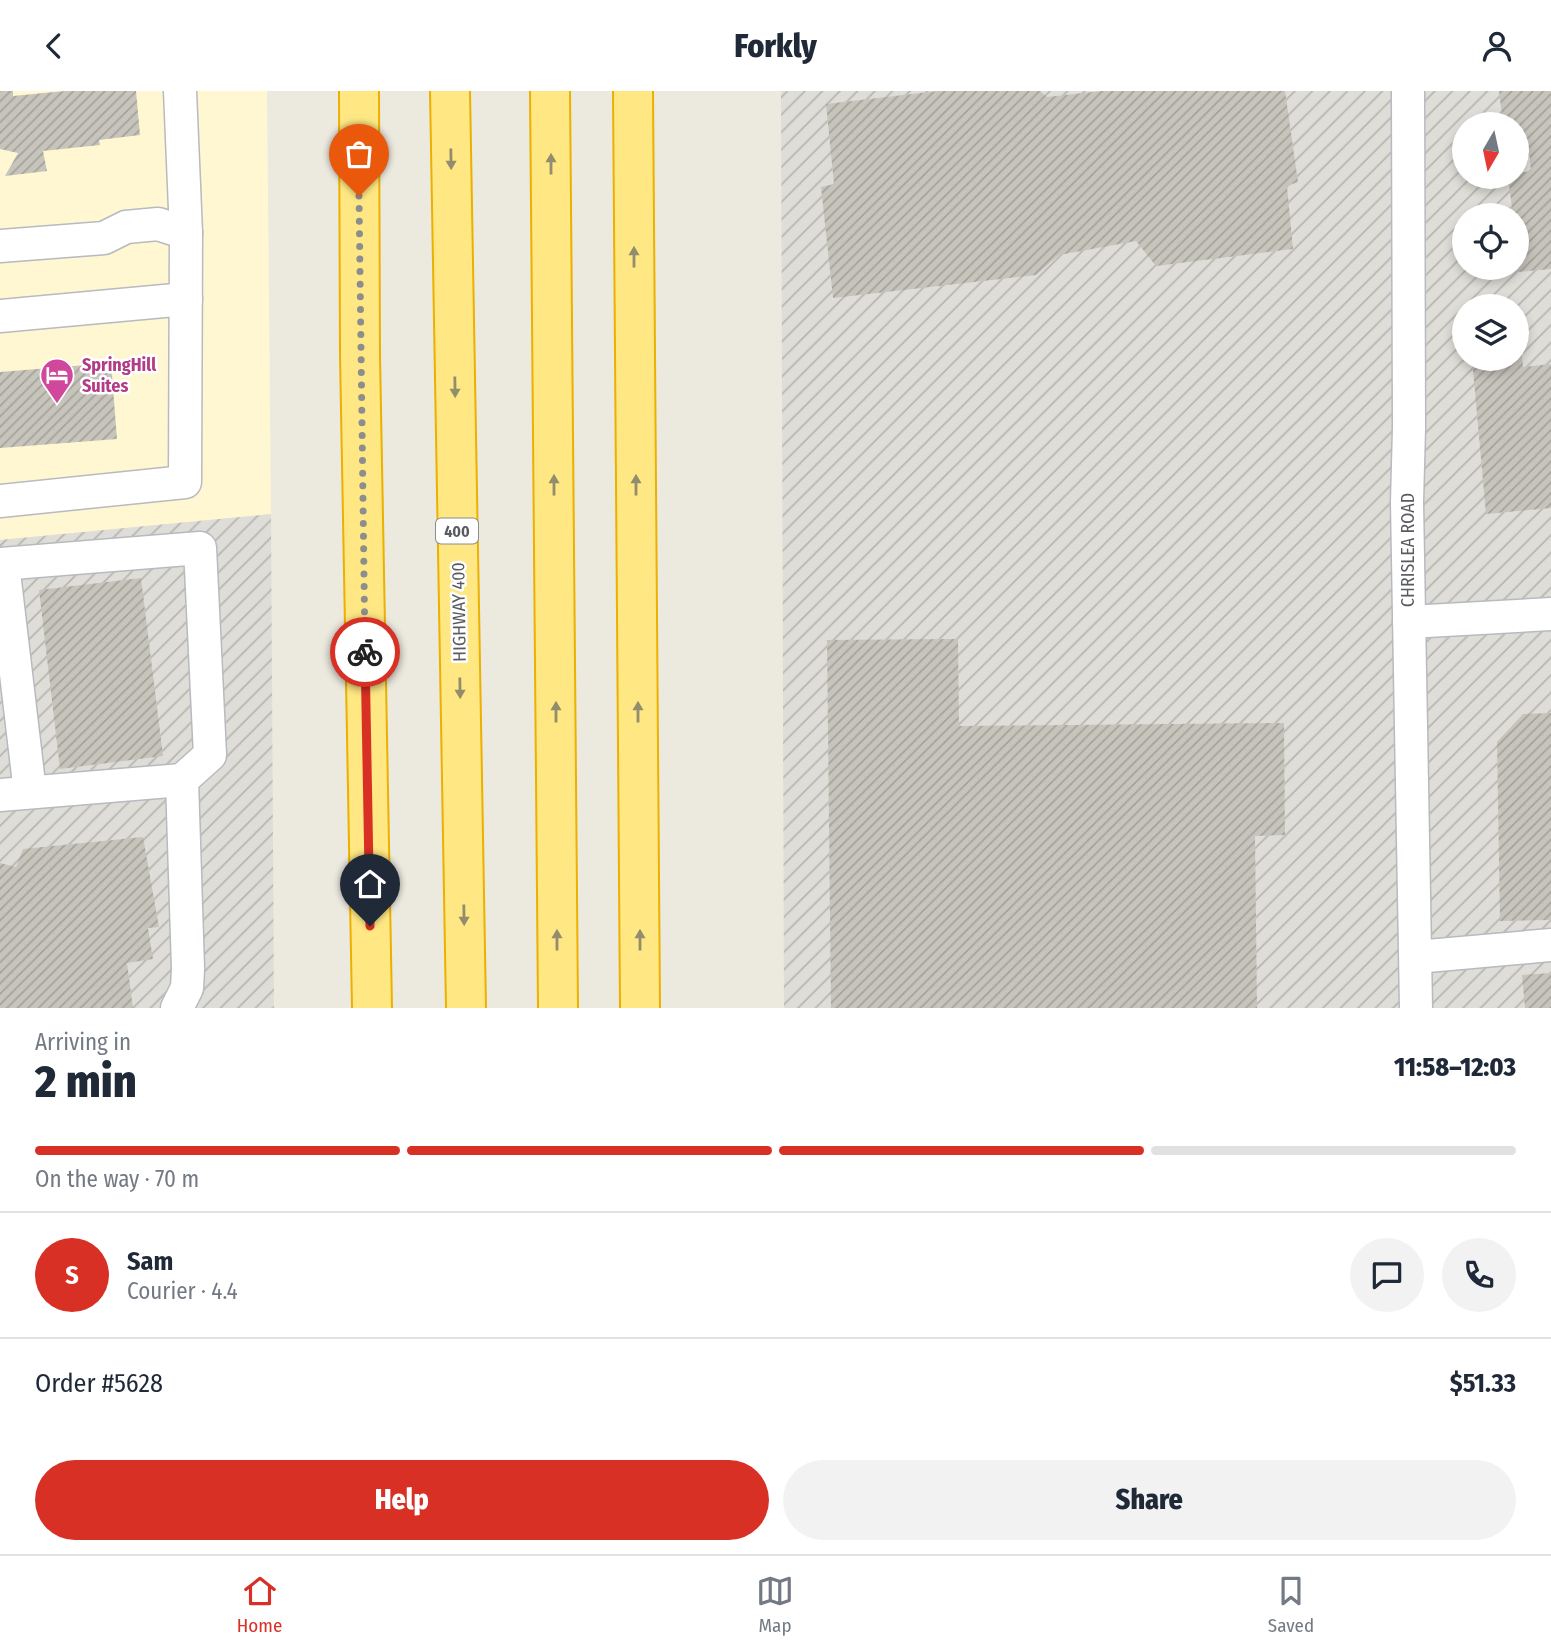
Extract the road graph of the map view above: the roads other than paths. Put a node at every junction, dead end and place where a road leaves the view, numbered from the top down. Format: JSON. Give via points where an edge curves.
{"nodes":[{"id":1,"x":180,"y":91,"type":"edge"},
{"id":2,"x":359,"y":91,"type":"edge"},
{"id":3,"x":450,"y":91,"type":"edge"},
{"id":4,"x":550,"y":91,"type":"edge"},
{"id":5,"x":633,"y":91,"type":"edge"},
{"id":6,"x":1408,"y":91,"type":"edge"},
{"id":7,"x":186,"y":233,"type":"junction"},
{"id":8,"x":3,"y":242,"type":"edge"},
{"id":9,"x":186,"y":299,"type":"junction"},
{"id":10,"x":0,"y":316,"type":"edge"},
{"id":11,"x":0,"y":501,"type":"edge"},
{"id":12,"x":2,"y":564,"type":"edge"},
{"id":13,"x":1551,"y":614,"type":"edge"},
{"id":14,"x":1409,"y":622,"type":"junction"},
{"id":15,"x":182,"y":780,"type":"junction"},
{"id":16,"x":15,"y":793,"type":"edge"},
{"id":17,"x":1551,"y":945,"type":"edge"},
{"id":18,"x":1551,"y":963,"type":"edge"},
{"id":19,"x":1416,"y":965,"type":"junction"},
{"id":20,"x":177,"y":1008,"type":"edge"},
{"id":21,"x":372,"y":1008,"type":"edge"},
{"id":22,"x":466,"y":1008,"type":"edge"},
{"id":23,"x":558,"y":1008,"type":"edge"},
{"id":24,"x":640,"y":1008,"type":"edge"},
{"id":25,"x":1416,"y":1008,"type":"edge"}],
"edges":[{"from":1,"to":7,"type":"street"},
{"from":2,"to":21,"type":"highway"},
{"from":3,"to":22,"type":"highway","name":"HIGHWAY 400","number":"400","one_way":true},
{"from":23,"to":4,"type":"highway","one_way":true},
{"from":24,"to":5,"type":"highway","one_way":true},
{"from":6,"to":14,"type":"street","name":"CHRISLEA ROAD"},
{"from":7,"to":8,"type":"street","via":[[159,224],[126,227],[104,238]]},
{"from":7,"to":9,"type":"street"},
{"from":9,"to":10,"type":"street"},
{"from":9,"to":11,"type":"street","via":[[185,482]]},
{"from":12,"to":15,"type":"street","via":[[200,548],[210,755]]},
{"from":12,"to":16,"type":"street"},
{"from":13,"to":14,"type":"street"},
{"from":14,"to":19,"type":"street","name":"CHRISLEA ROAD"},
{"from":15,"to":16,"type":"street"},
{"from":15,"to":20,"type":"street","via":[[188,969],[187,988]]},
{"from":17,"to":19,"type":"street"},
{"from":18,"to":19,"type":"street"},
{"from":19,"to":25,"type":"street","name":"CHRISLEA ROAD"}]}
